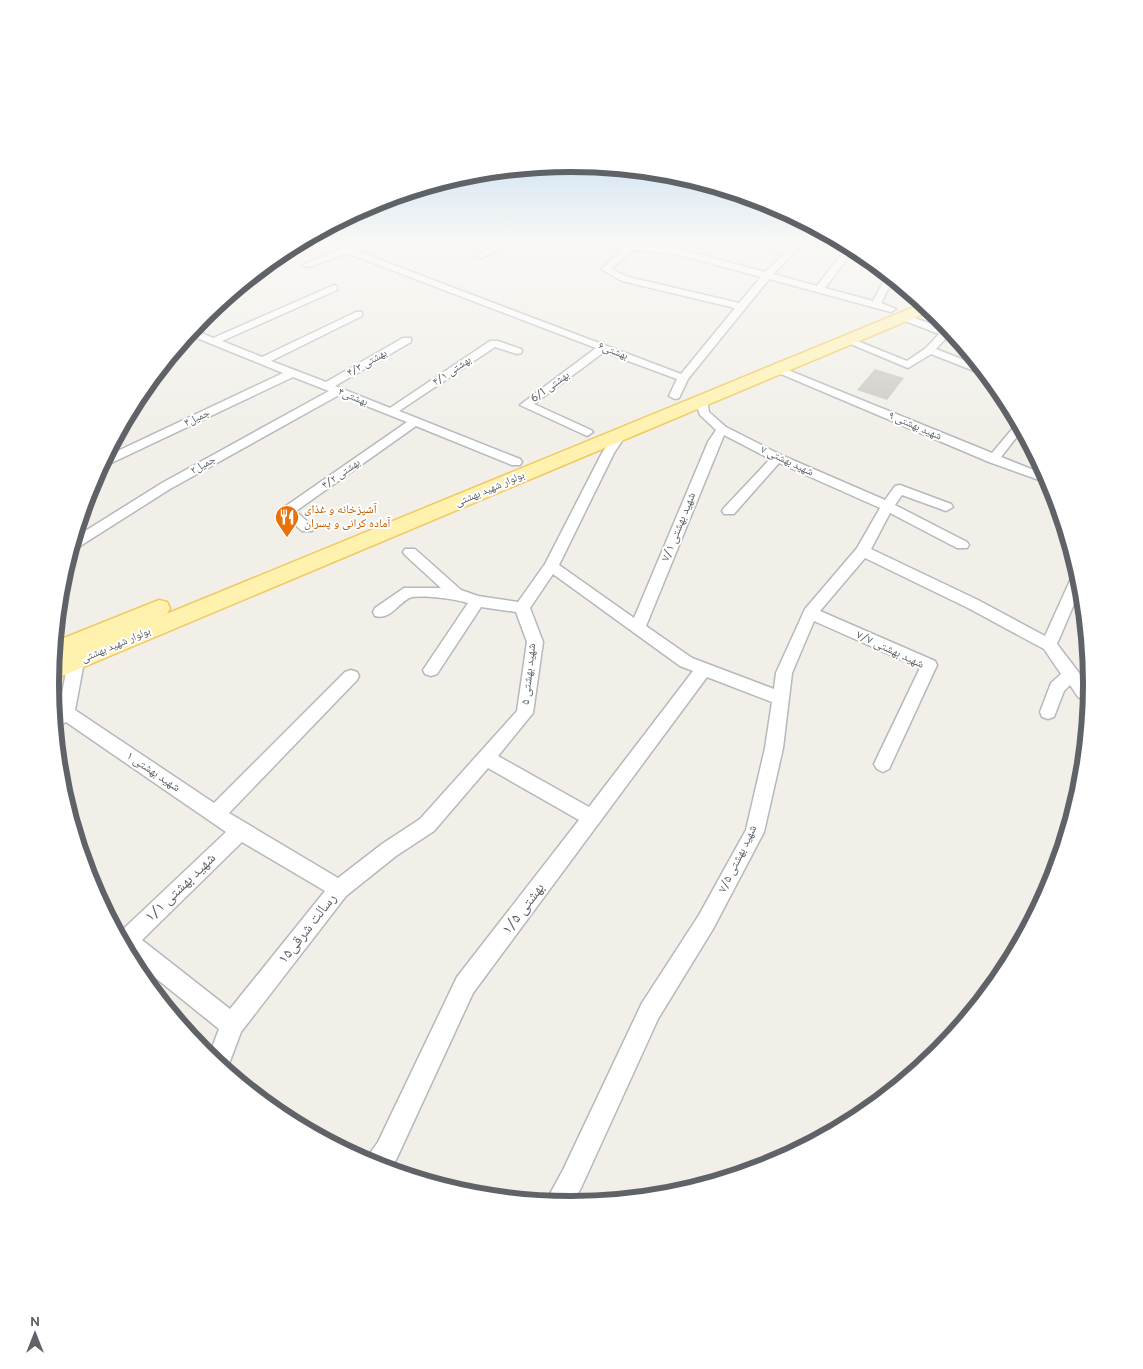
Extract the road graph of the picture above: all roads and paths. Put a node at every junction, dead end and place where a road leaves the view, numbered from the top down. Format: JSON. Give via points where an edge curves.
{"nodes":[{"id":1,"x":296,"y":305,"type":"edge"},
{"id":2,"x":492,"y":305,"type":"edge"},
{"id":3,"x":733,"y":305,"type":"edge"},
{"id":4,"x":873,"y":305,"type":"edge"},
{"id":5,"x":890,"y":305,"type":"edge"},
{"id":6,"x":902,"y":305,"type":"edge"},
{"id":7,"x":742,"y":307,"type":"joint"},
{"id":8,"x":918,"y":307,"type":"edge"},
{"id":9,"x":890,"y":310,"type":"junction"},
{"id":10,"x":359,"y":314,"type":"dead end"},
{"id":11,"x":945,"y":333,"type":"joint"},
{"id":12,"x":197,"y":335,"type":"edge"},
{"id":13,"x":407,"y":340,"type":"dead end"},
{"id":14,"x":846,"y":340,"type":"junction"},
{"id":15,"x":214,"y":342,"type":"junction"},
{"id":16,"x":604,"y":347,"type":"junction"},
{"id":17,"x":930,"y":350,"type":"junction"},
{"id":18,"x":517,"y":351,"type":"dead end"},
{"id":19,"x":262,"y":361,"type":"junction"},
{"id":20,"x":974,"y":367,"type":"edge"},
{"id":21,"x":778,"y":369,"type":"junction"},
{"id":22,"x":292,"y":373,"type":"junction"},
{"id":23,"x":683,"y":378,"type":"junction"},
{"id":24,"x":332,"y":389,"type":"junction"},
{"id":25,"x":675,"y":396,"type":"junction"},
{"id":26,"x":701,"y":401,"type":"junction"},
{"id":27,"x":391,"y":412,"type":"junction"},
{"id":28,"x":415,"y":422,"type":"junction"},
{"id":29,"x":722,"y":429,"type":"junction"},
{"id":30,"x":1017,"y":429,"type":"edge"},
{"id":31,"x":587,"y":432,"type":"junction"},
{"id":32,"x":620,"y":435,"type":"junction"},
{"id":33,"x":112,"y":458,"type":"edge"},
{"id":34,"x":777,"y":458,"type":"junction"},
{"id":35,"x":993,"y":459,"type":"junction"},
{"id":36,"x":516,"y":462,"type":"junction"},
{"id":37,"x":1040,"y":477,"type":"edge"},
{"id":38,"x":888,"y":506,"type":"junction"},
{"id":39,"x":946,"y":507,"type":"dead end"},
{"id":40,"x":729,"y":511,"type":"dead end"},
{"id":41,"x":307,"y":528,"type":"dead end"},
{"id":42,"x":80,"y":540,"type":"edge"},
{"id":43,"x":962,"y":545,"type":"dead end"},
{"id":44,"x":863,"y":551,"type":"junction"},
{"id":45,"x":410,"y":552,"type":"dead end"},
{"id":46,"x":551,"y":566,"type":"junction"},
{"id":47,"x":1074,"y":587,"type":"edge"},
{"id":48,"x":456,"y":594,"type":"junction"},
{"id":49,"x":476,"y":601,"type":"junction"},
{"id":50,"x":183,"y":608,"type":"junction"},
{"id":51,"x":522,"y":608,"type":"junction"},
{"id":52,"x":380,"y":612,"type":"dead end"},
{"id":53,"x":810,"y":614,"type":"junction"},
{"id":54,"x":638,"y":626,"type":"junction"},
{"id":55,"x":1049,"y":645,"type":"junction"},
{"id":56,"x":60,"y":650,"type":"edge"},
{"id":57,"x":76,"y":662,"type":"junction"},
{"id":58,"x":59,"y":669,"type":"edge"},
{"id":59,"x":704,"y":669,"type":"junction"},
{"id":60,"x":431,"y":670,"type":"dead end"},
{"id":61,"x":1071,"y":674,"type":"junction"},
{"id":62,"x":351,"y":676,"type":"dead end"},
{"id":63,"x":1084,"y":691,"type":"edge"},
{"id":64,"x":780,"y":698,"type":"junction"},
{"id":65,"x":1048,"y":712,"type":"dead end"},
{"id":66,"x":60,"y":718,"type":"edge"},
{"id":67,"x":486,"y":758,"type":"junction"},
{"id":68,"x":882,"y":764,"type":"dead end"},
{"id":69,"x":215,"y":814,"type":"junction"},
{"id":70,"x":592,"y":818,"type":"junction"},
{"id":71,"x":240,"y":831,"type":"junction"},
{"id":72,"x":339,"y":889,"type":"junction"},
{"id":73,"x":127,"y":941,"type":"edge"},
{"id":74,"x":131,"y":948,"type":"edge"},
{"id":75,"x":232,"y":1025,"type":"junction"},
{"id":76,"x":220,"y":1057,"type":"edge"},
{"id":77,"x":381,"y":1160,"type":"edge"},
{"id":78,"x":561,"y":1197,"type":"edge"}],
"edges":[{"from":1,"to":15,"type":"street"},
{"from":2,"to":16,"type":"street","name":"بهشتی۶"},
{"from":3,"to":7,"type":"street"},
{"from":4,"to":9,"type":"street"},
{"from":5,"to":9,"type":"street"},
{"from":6,"to":9,"type":"main road","name":"بولوار شهید بهشتی"},
{"from":7,"to":23,"type":"street"},
{"from":8,"to":9,"type":"main road","name":"بولوار شهید بهشتی"},
{"from":9,"to":11,"type":"street"},
{"from":9,"to":14,"type":"main road","name":"بولوار شهید بهشتی"},
{"from":9,"to":25,"type":"main road","name":"بولوار شهید بهشتی"},
{"from":10,"to":19,"type":"street"},
{"from":11,"to":17,"type":"street"},
{"from":12,"to":15,"type":"street","name":"بهشتی۴"},
{"from":13,"to":24,"type":"street","name":"بهشتی ۴/۳"},
{"from":14,"to":17,"type":"street","via":[[908,365]]},
{"from":14,"to":21,"type":"main road","name":"بولوار شهید بهشتی"},
{"from":15,"to":19,"type":"street","name":"بهشتی۴"},
{"from":16,"to":23,"type":"street","name":"بهشتی۶"},
{"from":16,"to":31,"type":"street","name":"بهشتی 6/1","via":[[526,405]]},
{"from":17,"to":20,"type":"street"},
{"from":18,"to":27,"type":"street","name":"بهشتی ۴/۱","via":[[494,343]]},
{"from":19,"to":22,"type":"street","name":"بهشتی۴"},
{"from":21,"to":26,"type":"main road","name":"بولوار شهید بهشتی"},
{"from":21,"to":35,"type":"street","name":"شهید بهشتی ۹"},
{"from":22,"to":24,"type":"street","name":"بهشتی۴"},
{"from":22,"to":33,"type":"street","name":"جمیل۴"},
{"from":23,"to":25,"type":"street"},
{"from":24,"to":27,"type":"street","name":"بهشتی۴"},
{"from":24,"to":42,"type":"street","name":"جمیل۲"},
{"from":25,"to":31,"type":"main road","name":"بولوار شهید بهشتی"},
{"from":26,"to":29,"type":"street","name":"شهید بهشتی ۷","via":[[704,413]]},
{"from":26,"to":32,"type":"main road","name":"بولوار شهید بهشتی"},
{"from":27,"to":28,"type":"street","name":"بهشتی۴"},
{"from":28,"to":36,"type":"street","name":"بهشتی۴"},
{"from":28,"to":41,"type":"street","name":"بهشتی ۴/۲","via":[[288,511]]},
{"from":29,"to":34,"type":"street","name":"شهید بهشتی ۷"},
{"from":29,"to":54,"type":"street","name":"شهید بهشتی ۷/۱"},
{"from":30,"to":35,"type":"street"},
{"from":31,"to":36,"type":"main road","name":"بولوار شهید بهشتی"},
{"from":32,"to":46,"type":"street","via":[[608,452]]},
{"from":32,"to":50,"type":"main road","name":"بولوار شهید بهشتی"},
{"from":34,"to":38,"type":"street","name":"شهید بهشتی ۷"},
{"from":34,"to":40,"type":"street"},
{"from":35,"to":37,"type":"street","name":"شهید بهشتی ۹"},
{"from":36,"to":50,"type":"main road","name":"بولوار شهید بهشتی"},
{"from":38,"to":39,"type":"street","name":"شهید بهشتی ۷/۵","via":[[900,489]]},
{"from":38,"to":43,"type":"street","name":"شهید بهشتی ۷"},
{"from":38,"to":44,"type":"street","name":"شهید بهشتی ۷/۵"},
{"from":44,"to":53,"type":"street","name":"شهید بهشتی ۷/۵"},
{"from":44,"to":55,"type":"street"},
{"from":45,"to":48,"type":"street"},
{"from":46,"to":51,"type":"street"},
{"from":46,"to":54,"type":"street"},
{"from":47,"to":55,"type":"street"},
{"from":48,"to":49,"type":"street"},
{"from":48,"to":52,"type":"street","via":[[408,592]]},
{"from":49,"to":51,"type":"street"},
{"from":49,"to":60,"type":"street"},
{"from":50,"to":56,"type":"main road","name":"بولوار شهید بهشتی"},
{"from":50,"to":57,"type":"main road","name":"بولوار شهید بهشتی"},
{"from":51,"to":67,"type":"street","name":"شهید بهشتی ۵","via":[[535,642],[525,713]]},
{"from":53,"to":64,"type":"street","name":"شهید بهشتی ۷/۵","via":[[784,674]]},
{"from":53,"to":68,"type":"street","name":"شهید بهشتی ۷/۷","via":[[929,665]]},
{"from":54,"to":59,"type":"street","via":[[686,662]]},
{"from":55,"to":61,"type":"street"},
{"from":57,"to":58,"type":"main road","name":"بولوار شهید بهشتی"},
{"from":57,"to":66,"type":"street","via":[[74,680]]},
{"from":59,"to":64,"type":"street"},
{"from":59,"to":70,"type":"street","name":"بهشتی ۱/۵"},
{"from":61,"to":63,"type":"street"},
{"from":61,"to":65,"type":"street","via":[[1057,688]]},
{"from":62,"to":69,"type":"street"},
{"from":64,"to":78,"type":"street","name":"شهید بهشتی ۷/۵","via":[[774,748],[755,832],[706,922],[650,1011],[572,1179]]},
{"from":66,"to":69,"type":"street","name":"شهید بهشتی ۱"},
{"from":67,"to":70,"type":"street"},
{"from":67,"to":72,"type":"street","name":"شهید بهشتی ۵","via":[[427,825]]},
{"from":69,"to":71,"type":"street","name":"شهید بهشتی ۱"},
{"from":70,"to":77,"type":"street","name":"بهشتی ۱/۵","via":[[465,985]]},
{"from":71,"to":72,"type":"street","name":"رسالت شرقی۱۵"},
{"from":71,"to":73,"type":"street","name":"شهید بهشتی ۱/۱"},
{"from":72,"to":75,"type":"street","name":"رسالت شرقی۱۵"},
{"from":74,"to":75,"type":"street"},
{"from":75,"to":76,"type":"street","name":"رسالت شرقی۱۵"}]}
